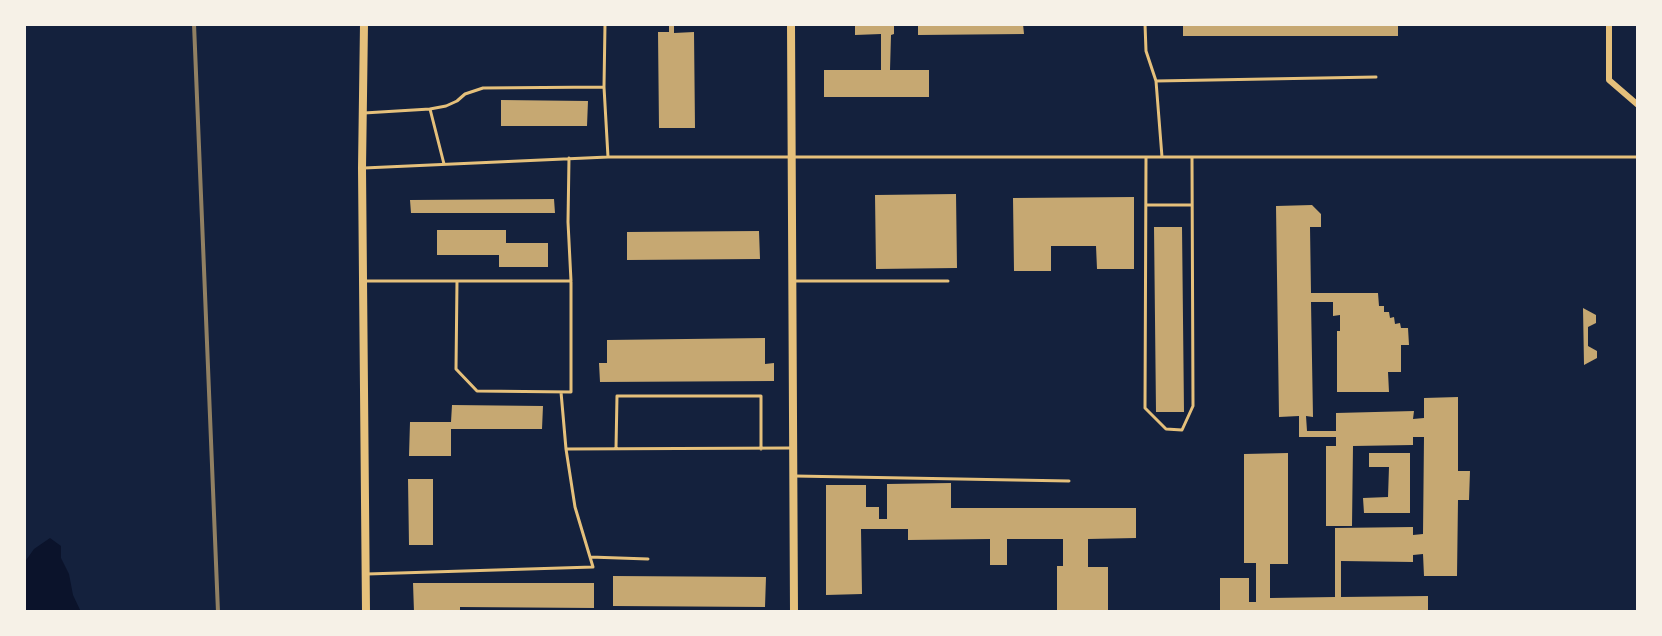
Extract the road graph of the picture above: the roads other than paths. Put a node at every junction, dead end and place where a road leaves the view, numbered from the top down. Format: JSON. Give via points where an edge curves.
{"nodes":[{"id":1,"x":364,"y":24,"type":"edge"},
{"id":2,"x":605,"y":24,"type":"edge"},
{"id":3,"x":791,"y":24,"type":"edge"},
{"id":4,"x":1145,"y":24,"type":"edge"},
{"id":5,"x":1609,"y":24,"type":"edge"},
{"id":6,"x":1376,"y":77,"type":"dead end"},
{"id":7,"x":1156,"y":81,"type":"junction"},
{"id":8,"x":604,"y":87,"type":"junction"},
{"id":9,"x":1638,"y":105,"type":"edge"},
{"id":10,"x":430,"y":109,"type":"junction"},
{"id":11,"x":364,"y":113,"type":"junction"},
{"id":12,"x":791,"y":156,"type":"junction"},
{"id":13,"x":608,"y":157,"type":"junction"},
{"id":14,"x":1146,"y":157,"type":"junction"},
{"id":15,"x":1162,"y":157,"type":"junction"},
{"id":16,"x":1192,"y":157,"type":"junction"},
{"id":17,"x":1638,"y":157,"type":"edge"},
{"id":18,"x":569,"y":158,"type":"junction"},
{"id":19,"x":444,"y":164,"type":"junction"},
{"id":20,"x":362,"y":168,"type":"junction"},
{"id":21,"x":1192,"y":205,"type":"junction"},
{"id":22,"x":1146,"y":206,"type":"junction"},
{"id":23,"x":457,"y":280,"type":"junction"},
{"id":24,"x":363,"y":281,"type":"junction"},
{"id":25,"x":571,"y":281,"type":"junction"},
{"id":26,"x":792,"y":281,"type":"junction"},
{"id":27,"x":948,"y":281,"type":"dead end"},
{"id":28,"x":561,"y":392,"type":"junction"},
{"id":29,"x":616,"y":448,"type":"junction"},
{"id":30,"x":761,"y":448,"type":"junction"},
{"id":31,"x":793,"y":448,"type":"junction"},
{"id":32,"x":566,"y":449,"type":"junction"},
{"id":33,"x":793,"y":476,"type":"junction"},
{"id":34,"x":1069,"y":481,"type":"dead end"},
{"id":35,"x":590,"y":557,"type":"junction"},
{"id":36,"x":648,"y":559,"type":"dead end"},
{"id":37,"x":365,"y":574,"type":"junction"},
{"id":38,"x":366,"y":612,"type":"edge"},
{"id":39,"x":794,"y":612,"type":"edge"}],
"edges":[{"from":1,"to":11,"type":"main road"},
{"from":2,"to":8,"type":"lane"},
{"from":3,"to":12,"type":"street"},
{"from":4,"to":7,"type":"lane","via":[[1146,51]]},
{"from":5,"to":9,"type":"street","via":[[1610,80]]},
{"from":6,"to":7,"type":"lane"},
{"from":7,"to":15,"type":"lane"},
{"from":8,"to":10,"type":"lane","via":[[483,88],[446,106]]},
{"from":8,"to":13,"type":"lane"},
{"from":10,"to":11,"type":"lane"},
{"from":10,"to":19,"type":"lane"},
{"from":11,"to":20,"type":"main road"},
{"from":12,"to":13,"type":"lane"},
{"from":12,"to":14,"type":"lane"},
{"from":12,"to":26,"type":"street"},
{"from":13,"to":18,"type":"lane"},
{"from":14,"to":15,"type":"lane"},
{"from":14,"to":22,"type":"lane"},
{"from":15,"to":16,"type":"lane"},
{"from":16,"to":17,"type":"lane"},
{"from":16,"to":21,"type":"lane"},
{"from":18,"to":19,"type":"lane"},
{"from":18,"to":25,"type":"lane"},
{"from":19,"to":20,"type":"lane"},
{"from":20,"to":24,"type":"main road"},
{"from":21,"to":22,"type":"lane"},
{"from":21,"to":22,"type":"lane","via":[[1193,406],[1182,430],[1166,429],[1145,408]]},
{"from":23,"to":24,"type":"lane"},
{"from":23,"to":25,"type":"lane"},
{"from":23,"to":28,"type":"lane","via":[[456,369],[465,379],[477,391]]},
{"from":24,"to":37,"type":"main road"},
{"from":25,"to":28,"type":"lane","via":[[571,392]]},
{"from":26,"to":27,"type":"lane"},
{"from":26,"to":31,"type":"street"},
{"from":28,"to":32,"type":"lane"},
{"from":29,"to":30,"type":"lane"},
{"from":29,"to":30,"type":"lane","via":[[617,396],[761,396]]},
{"from":29,"to":32,"type":"lane"},
{"from":30,"to":31,"type":"lane"},
{"from":31,"to":33,"type":"street"},
{"from":32,"to":35,"type":"lane","via":[[575,507]]},
{"from":33,"to":34,"type":"lane"},
{"from":33,"to":39,"type":"street"},
{"from":35,"to":36,"type":"lane"},
{"from":35,"to":37,"type":"lane","via":[[593,567]]},
{"from":37,"to":38,"type":"main road"}]}
